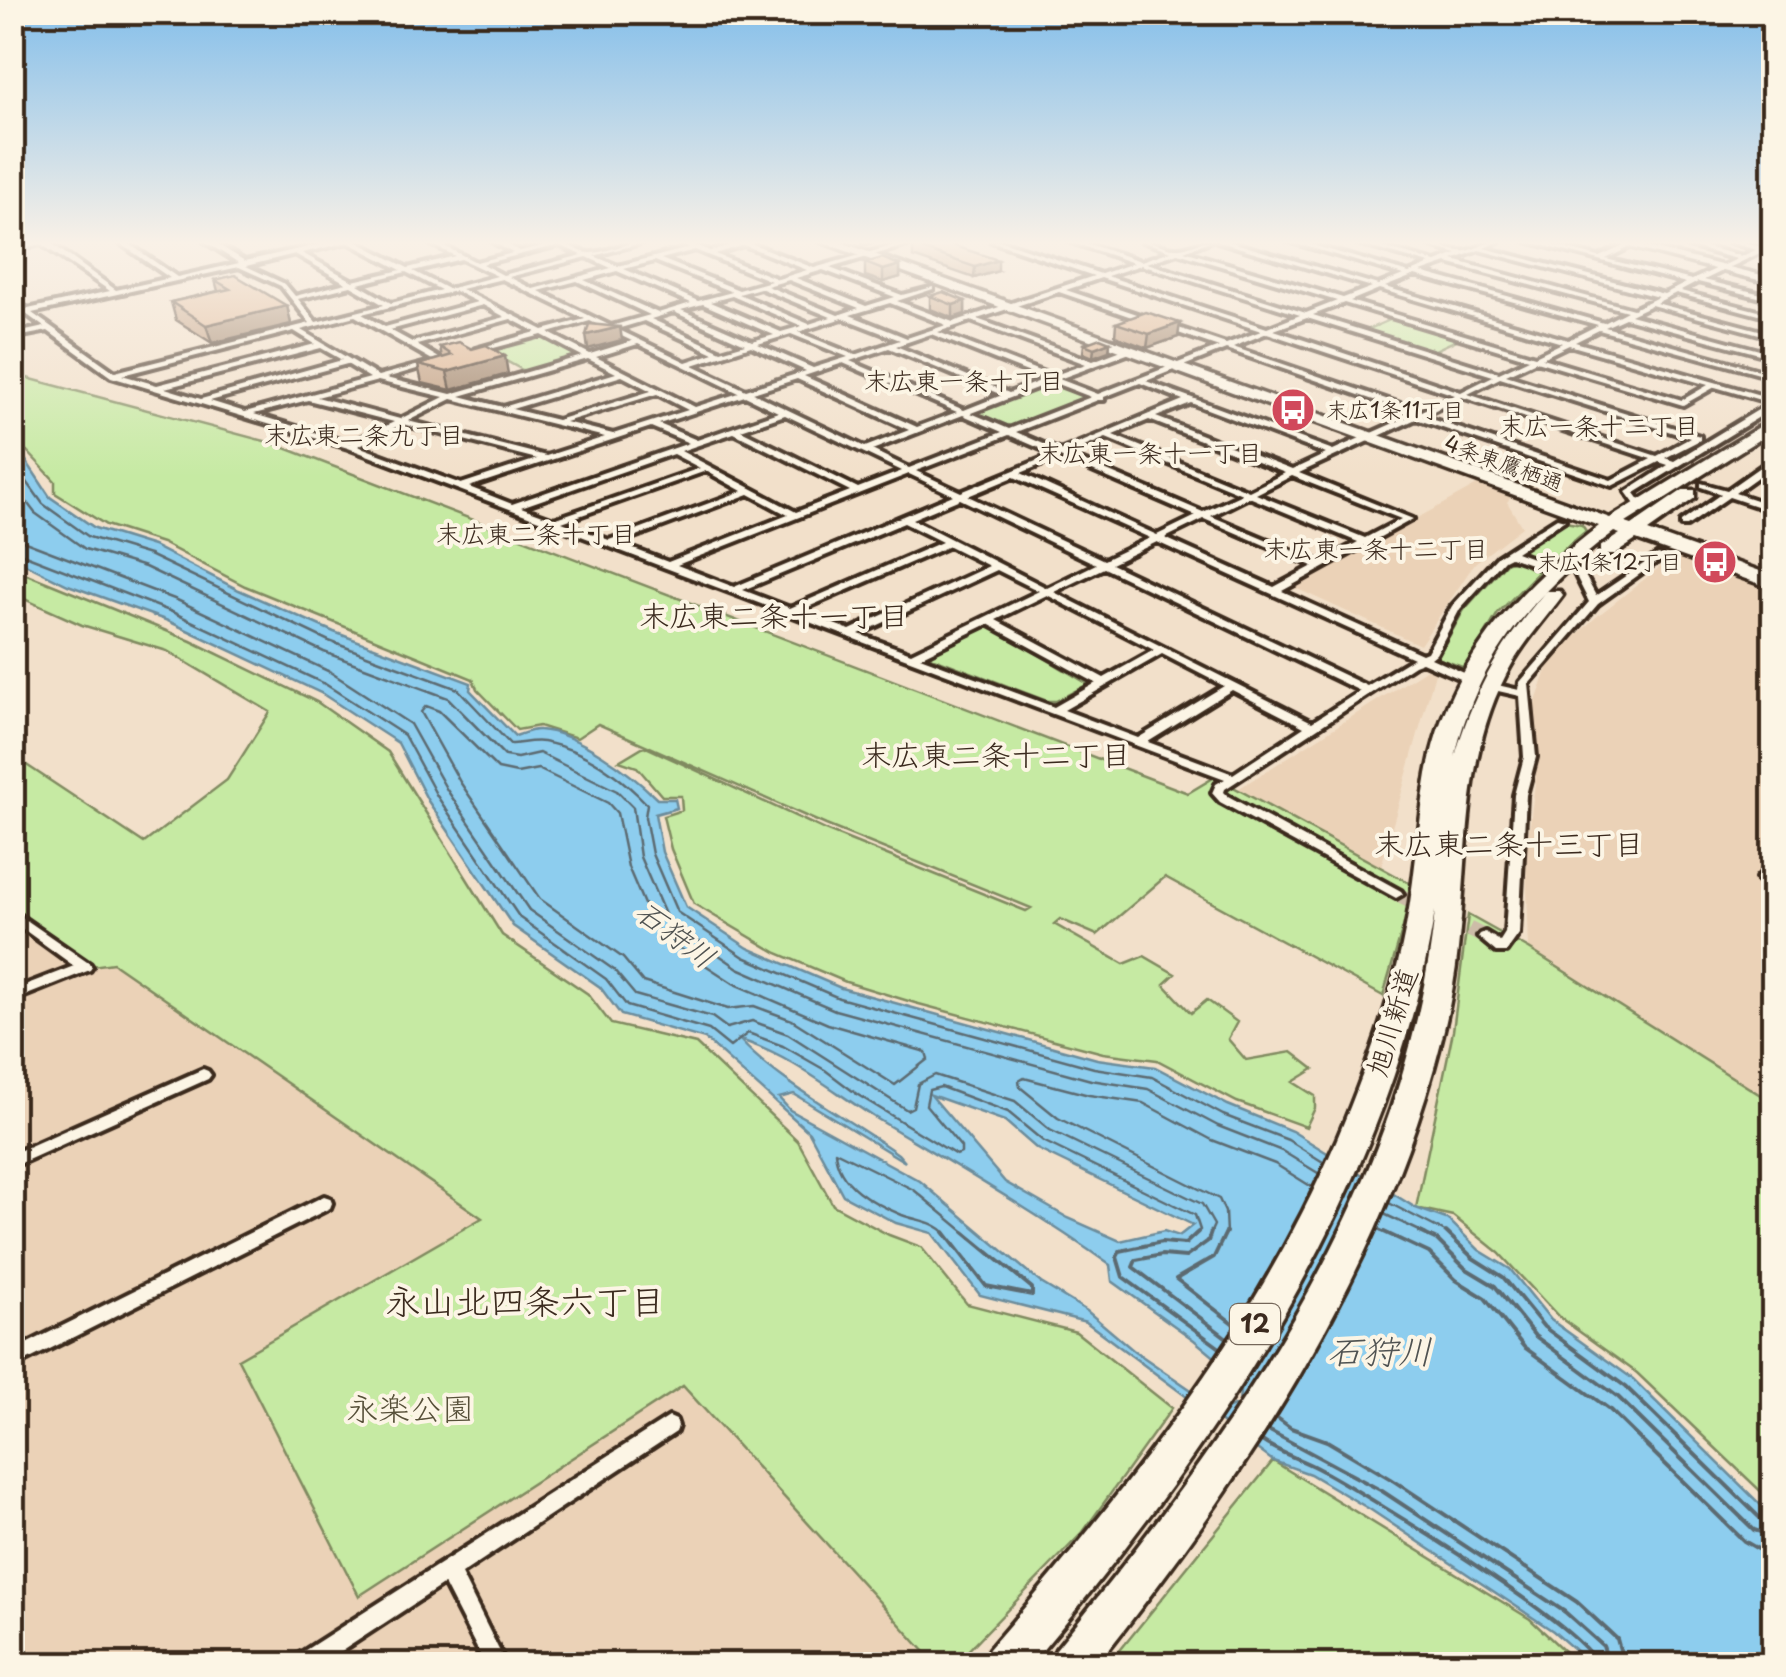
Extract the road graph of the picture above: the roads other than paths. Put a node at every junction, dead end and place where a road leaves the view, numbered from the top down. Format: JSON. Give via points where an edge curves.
{"nodes":[{"id":1,"x":37,"y":319,"type":"edge"},
{"id":2,"x":310,"y":319,"type":"edge"},
{"id":3,"x":334,"y":319,"type":"edge"},
{"id":4,"x":366,"y":319,"type":"edge"},
{"id":5,"x":421,"y":319,"type":"edge"},
{"id":6,"x":504,"y":319,"type":"edge"},
{"id":7,"x":517,"y":319,"type":"edge"},
{"id":8,"x":591,"y":319,"type":"joint"},
{"id":9,"x":641,"y":319,"type":"edge"},
{"id":10,"x":648,"y":319,"type":"edge"},
{"id":11,"x":695,"y":319,"type":"edge"},
{"id":12,"x":740,"y":319,"type":"edge"},
{"id":13,"x":795,"y":319,"type":"edge"},
{"id":14,"x":834,"y":319,"type":"edge"},
{"id":15,"x":848,"y":319,"type":"edge"},
{"id":16,"x":938,"y":319,"type":"edge"},
{"id":17,"x":971,"y":319,"type":"joint"},
{"id":18,"x":1041,"y":319,"type":"edge"},
{"id":19,"x":1146,"y":319,"type":"edge"},
{"id":20,"x":1232,"y":319,"type":"edge"},
{"id":21,"x":1300,"y":319,"type":"edge"},
{"id":22,"x":1319,"y":319,"type":"edge"},
{"id":23,"x":1404,"y":319,"type":"edge"},
{"id":24,"x":1488,"y":319,"type":"edge"},
{"id":25,"x":1574,"y":319,"type":"edge"},
{"id":26,"x":1618,"y":319,"type":"edge"},
{"id":27,"x":1637,"y":319,"type":"edge"},
{"id":28,"x":1711,"y":319,"type":"edge"},
{"id":29,"x":314,"y":324,"type":"junction"},
{"id":30,"x":953,"y":325,"type":"junction"},
{"id":31,"x":810,"y":326,"type":"junction"},
{"id":32,"x":1601,"y":327,"type":"junction"},
{"id":33,"x":50,"y":328,"type":"junction"},
{"id":34,"x":610,"y":328,"type":"junction"},
{"id":35,"x":295,"y":329,"type":"junction"},
{"id":36,"x":384,"y":329,"type":"junction"},
{"id":37,"x":1268,"y":331,"type":"junction"},
{"id":38,"x":543,"y":332,"type":"junction"},
{"id":39,"x":794,"y":332,"type":"junction"},
{"id":40,"x":931,"y":332,"type":"junction"},
{"id":41,"x":12,"y":336,"type":"edge"},
{"id":42,"x":781,"y":336,"type":"junction"},
{"id":43,"x":1774,"y":336,"type":"edge"},
{"id":44,"x":906,"y":340,"type":"junction"},
{"id":45,"x":638,"y":342,"type":"junction"},
{"id":46,"x":1569,"y":343,"type":"junction"},
{"id":47,"x":412,"y":344,"type":"junction"},
{"id":48,"x":322,"y":345,"type":"junction"},
{"id":49,"x":752,"y":345,"type":"junction"},
{"id":50,"x":888,"y":346,"type":"junction"},
{"id":51,"x":1227,"y":347,"type":"junction"},
{"id":52,"x":479,"y":350,"type":"junction"},
{"id":53,"x":1127,"y":350,"type":"junction"},
{"id":54,"x":722,"y":354,"type":"junction"},
{"id":55,"x":589,"y":356,"type":"junction"},
{"id":56,"x":1774,"y":356,"type":"edge"},
{"id":57,"x":849,"y":359,"type":"junction"},
{"id":58,"x":1534,"y":359,"type":"junction"},
{"id":59,"x":348,"y":361,"type":"junction"},
{"id":60,"x":440,"y":361,"type":"junction"},
{"id":61,"x":498,"y":361,"type":"edge"},
{"id":62,"x":687,"y":364,"type":"junction"},
{"id":63,"x":1094,"y":364,"type":"junction"},
{"id":64,"x":512,"y":368,"type":"dead end"},
{"id":65,"x":1176,"y":368,"type":"junction"},
{"id":66,"x":813,"y":371,"type":"junction"},
{"id":67,"x":622,"y":373,"type":"junction"},
{"id":68,"x":1770,"y":373,"type":"edge"},
{"id":69,"x":114,"y":374,"type":"junction"},
{"id":70,"x":524,"y":375,"type":"junction"},
{"id":71,"x":797,"y":376,"type":"junction"},
{"id":72,"x":1500,"y":376,"type":"junction"},
{"id":73,"x":376,"y":378,"type":"junction"},
{"id":74,"x":1052,"y":379,"type":"junction"},
{"id":75,"x":1143,"y":382,"type":"junction"},
{"id":76,"x":1714,"y":385,"type":"junction"},
{"id":77,"x":158,"y":388,"type":"junction"},
{"id":78,"x":658,"y":391,"type":"junction"},
{"id":79,"x":1739,"y":392,"type":"junction"},
{"id":80,"x":746,"y":393,"type":"junction"},
{"id":81,"x":1462,"y":394,"type":"junction"},
{"id":82,"x":1008,"y":395,"type":"junction"},
{"id":83,"x":309,"y":397,"type":"junction"},
{"id":84,"x":450,"y":398,"type":"junction"},
{"id":85,"x":1101,"y":398,"type":"junction"},
{"id":86,"x":1190,"y":400,"type":"junction"},
{"id":87,"x":202,"y":401,"type":"junction"},
{"id":88,"x":1774,"y":402,"type":"edge"},
{"id":89,"x":503,"y":410,"type":"junction"},
{"id":90,"x":695,"y":410,"type":"junction"},
{"id":91,"x":785,"y":412,"type":"junction"},
{"id":92,"x":964,"y":412,"type":"junction"},
{"id":93,"x":246,"y":414,"type":"junction"},
{"id":94,"x":1420,"y":415,"type":"junction"},
{"id":95,"x":1768,"y":417,"type":"edge"},
{"id":96,"x":1149,"y":418,"type":"junction"},
{"id":97,"x":402,"y":421,"type":"junction"},
{"id":98,"x":556,"y":423,"type":"junction"},
{"id":99,"x":651,"y":424,"type":"junction"},
{"id":100,"x":735,"y":430,"type":"junction"},
{"id":101,"x":916,"y":430,"type":"junction"},
{"id":102,"x":1013,"y":433,"type":"junction"},
{"id":103,"x":1106,"y":435,"type":"junction"},
{"id":104,"x":614,"y":436,"type":"junction"},
{"id":105,"x":1369,"y":438,"type":"junction"},
{"id":106,"x":1774,"y":440,"type":"edge"},
{"id":107,"x":697,"y":443,"type":"junction"},
{"id":108,"x":351,"y":446,"type":"junction"},
{"id":109,"x":864,"y":450,"type":"junction"},
{"id":110,"x":676,"y":451,"type":"junction"},
{"id":111,"x":1332,"y":453,"type":"junction"},
{"id":112,"x":1060,"y":454,"type":"junction"},
{"id":113,"x":1658,"y":458,"type":"junction"},
{"id":114,"x":546,"y":459,"type":"junction"},
{"id":115,"x":1774,"y":461,"type":"edge"},
{"id":116,"x":1674,"y":464,"type":"junction"},
{"id":117,"x":706,"y":468,"type":"junction"},
{"id":118,"x":912,"y":472,"type":"junction"},
{"id":119,"x":1013,"y":473,"type":"junction"},
{"id":120,"x":1291,"y":473,"type":"junction"},
{"id":121,"x":1704,"y":485,"type":"junction"},
{"id":122,"x":460,"y":487,"type":"junction"},
{"id":123,"x":749,"y":491,"type":"junction"},
{"id":124,"x":857,"y":491,"type":"junction"},
{"id":125,"x":1249,"y":493,"type":"junction"},
{"id":126,"x":1727,"y":493,"type":"junction"},
{"id":127,"x":960,"y":496,"type":"junction"},
{"id":128,"x":1640,"y":505,"type":"junction"},
{"id":129,"x":512,"y":507,"type":"junction"},
{"id":130,"x":1774,"y":508,"type":"edge"},
{"id":131,"x":1203,"y":515,"type":"junction"},
{"id":132,"x":796,"y":516,"type":"junction"},
{"id":133,"x":904,"y":518,"type":"junction"},
{"id":134,"x":1560,"y":520,"type":"dead end"},
{"id":135,"x":554,"y":522,"type":"junction"},
{"id":136,"x":1684,"y":524,"type":"dead end"},
{"id":137,"x":1622,"y":529,"type":"junction"},
{"id":138,"x":1156,"y":538,"type":"junction"},
{"id":139,"x":1363,"y":541,"type":"junction"},
{"id":140,"x":950,"y":542,"type":"junction"},
{"id":141,"x":609,"y":543,"type":"junction"},
{"id":142,"x":1510,"y":552,"type":"junction"},
{"id":143,"x":1658,"y":557,"type":"dead end"},
{"id":144,"x":1103,"y":564,"type":"junction"},
{"id":145,"x":1318,"y":564,"type":"junction"},
{"id":146,"x":669,"y":566,"type":"junction"},
{"id":147,"x":997,"y":566,"type":"junction"},
{"id":148,"x":1567,"y":571,"type":"junction"},
{"id":149,"x":1774,"y":584,"type":"edge"},
{"id":150,"x":734,"y":590,"type":"junction"},
{"id":151,"x":1045,"y":591,"type":"junction"},
{"id":152,"x":1274,"y":591,"type":"junction"},
{"id":153,"x":1594,"y":602,"type":"junction"},
{"id":154,"x":791,"y":611,"type":"junction"},
{"id":155,"x":989,"y":620,"type":"junction"},
{"id":156,"x":850,"y":634,"type":"junction"},
{"id":157,"x":1162,"y":650,"type":"junction"},
{"id":158,"x":911,"y":657,"type":"junction"},
{"id":159,"x":1421,"y":658,"type":"junction"},
{"id":160,"x":1103,"y":682,"type":"junction"},
{"id":161,"x":1479,"y":682,"type":"junction"},
{"id":162,"x":1232,"y":686,"type":"junction"},
{"id":163,"x":1367,"y":690,"type":"junction"},
{"id":164,"x":1524,"y":694,"type":"junction"},
{"id":165,"x":1054,"y":711,"type":"junction"},
{"id":166,"x":1312,"y":726,"type":"junction"},
{"id":167,"x":1138,"y":743,"type":"junction"},
{"id":168,"x":1232,"y":777,"type":"junction"},
{"id":169,"x":1396,"y":894,"type":"tunnel mouth"},
{"id":170,"x":12,"y":914,"type":"edge"},
{"id":171,"x":1485,"y":938,"type":"dead end"},
{"id":172,"x":1427,"y":961,"type":"junction"},
{"id":173,"x":12,"y":996,"type":"edge"},
{"id":174,"x":204,"y":1076,"type":"dead end"},
{"id":175,"x":12,"y":1161,"type":"edge"},
{"id":176,"x":324,"y":1203,"type":"dead end"},
{"id":177,"x":12,"y":1360,"type":"edge"},
{"id":178,"x":669,"y":1426,"type":"dead end"},
{"id":179,"x":449,"y":1572,"type":"junction"},
{"id":180,"x":12,"y":1642,"type":"edge"},
{"id":181,"x":1010,"y":1657,"type":"edge"},
{"id":182,"x":19,"y":1664,"type":"edge"},
{"id":183,"x":304,"y":1664,"type":"edge"},
{"id":184,"x":496,"y":1664,"type":"edge"},
{"id":185,"x":1071,"y":1664,"type":"edge"}],
"edges":[{"from":1,"to":33,"type":"street"},
{"from":2,"to":29,"type":"street"},
{"from":3,"to":29,"type":"street"},
{"from":4,"to":36,"type":"street"},
{"from":5,"to":36,"type":"street"},
{"from":6,"to":47,"type":"street"},
{"from":7,"to":38,"type":"street"},
{"from":8,"to":34,"type":"street"},
{"from":8,"to":38,"type":"street"},
{"from":9,"to":34,"type":"street"},
{"from":10,"to":54,"type":"street"},
{"from":11,"to":49,"type":"street"},
{"from":12,"to":42,"type":"street"},
{"from":13,"to":31,"type":"street"},
{"from":14,"to":31,"type":"street"},
{"from":15,"to":44,"type":"street"},
{"from":16,"to":30,"type":"street"},
{"from":17,"to":30,"type":"street"},
{"from":17,"to":63,"type":"street"},
{"from":18,"to":53,"type":"highway","name":"4条東鷹栖通"},
{"from":19,"to":51,"type":"street"},
{"from":20,"to":37,"type":"street"},
{"from":21,"to":37,"type":"street"},
{"from":22,"to":72,"type":"street"},
{"from":23,"to":58,"type":"street"},
{"from":24,"to":46,"type":"street"},
{"from":25,"to":32,"type":"street"},
{"from":26,"to":32,"type":"street"},
{"from":27,"to":56,"type":"street"},
{"from":28,"to":43,"type":"street"},
{"from":29,"to":35,"type":"street"},
{"from":30,"to":40,"type":"street"},
{"from":31,"to":39,"type":"street"},
{"from":32,"to":46,"type":"street"},
{"from":32,"to":68,"type":"street"},
{"from":33,"to":41,"type":"street"},
{"from":33,"to":69,"type":"street"},
{"from":34,"to":45,"type":"street"},
{"from":35,"to":48,"type":"street"},
{"from":35,"to":69,"type":"street"},
{"from":36,"to":47,"type":"street"},
{"from":37,"to":51,"type":"street"},
{"from":37,"to":81,"type":"street"},
{"from":38,"to":52,"type":"street"},
{"from":38,"to":55,"type":"street"},
{"from":39,"to":42,"type":"street"},
{"from":39,"to":57,"type":"street"},
{"from":40,"to":44,"type":"street"},
{"from":40,"to":74,"type":"street"},
{"from":42,"to":49,"type":"street"},
{"from":44,"to":50,"type":"street"},
{"from":45,"to":55,"type":"street"},
{"from":45,"to":62,"type":"street"},
{"from":46,"to":58,"type":"street"},
{"from":46,"to":76,"type":"street"},
{"from":47,"to":60,"type":"street"},
{"from":48,"to":59,"type":"street"},
{"from":48,"to":77,"type":"street"},
{"from":49,"to":54,"type":"street"},
{"from":49,"to":66,"type":"street"},
{"from":50,"to":57,"type":"street"},
{"from":50,"to":82,"type":"street"},
{"from":51,"to":65,"type":"street"},
{"from":51,"to":94,"type":"street"},
{"from":52,"to":60,"type":"street"},
{"from":52,"to":61,"type":"street"},
{"from":53,"to":63,"type":"street"},
{"from":53,"to":65,"type":"highway","name":"4条東鷹栖通"},
{"from":54,"to":62,"type":"street"},
{"from":55,"to":67,"type":"street"},
{"from":55,"to":70,"type":"street"},
{"from":57,"to":66,"type":"street"},
{"from":57,"to":92,"type":"street"},
{"from":58,"to":72,"type":"street"},
{"from":58,"to":76,"type":"street","via":[[1683,403]]},
{"from":59,"to":73,"type":"street"},
{"from":59,"to":87,"type":"street"},
{"from":60,"to":73,"type":"street"},
{"from":62,"to":80,"type":"street"},
{"from":63,"to":74,"type":"street"},
{"from":64,"to":70,"type":"street"},
{"from":65,"to":75,"type":"street"},
{"from":65,"to":105,"type":"highway","name":"4条東鷹栖通"},
{"from":66,"to":71,"type":"street"},
{"from":67,"to":78,"type":"street"},
{"from":67,"to":89,"type":"street"},
{"from":68,"to":79,"type":"street"},
{"from":69,"to":77,"type":"street"},
{"from":70,"to":84,"type":"street"},
{"from":71,"to":80,"type":"street"},
{"from":71,"to":101,"type":"street"},
{"from":72,"to":81,"type":"street"},
{"from":72,"to":113,"type":"street","via":[[1697,438]]},
{"from":73,"to":83,"type":"street"},
{"from":73,"to":84,"type":"street"},
{"from":74,"to":82,"type":"street"},
{"from":74,"to":85,"type":"street"},
{"from":75,"to":85,"type":"street"},
{"from":75,"to":86,"type":"street"},
{"from":76,"to":79,"type":"street"},
{"from":77,"to":87,"type":"street"},
{"from":78,"to":90,"type":"street"},
{"from":78,"to":98,"type":"street"},
{"from":79,"to":88,"type":"street"},
{"from":80,"to":90,"type":"street"},
{"from":80,"to":91,"type":"street"},
{"from":81,"to":94,"type":"street"},
{"from":81,"to":113,"type":"street"},
{"from":82,"to":92,"type":"street"},
{"from":83,"to":93,"type":"street"},
{"from":83,"to":97,"type":"street"},
{"from":84,"to":89,"type":"street"},
{"from":84,"to":97,"type":"street"},
{"from":85,"to":102,"type":"street"},
{"from":86,"to":96,"type":"street"},
{"from":86,"to":111,"type":"street"},
{"from":87,"to":93,"type":"street"},
{"from":89,"to":98,"type":"street"},
{"from":90,"to":99,"type":"street"},
{"from":91,"to":100,"type":"street"},
{"from":91,"to":109,"type":"street"},
{"from":92,"to":101,"type":"street"},
{"from":92,"to":102,"type":"street"},
{"from":93,"to":108,"type":"street"},
{"from":94,"to":105,"type":"street"},
{"from":94,"to":113,"type":"street","via":[[1612,483]]},
{"from":95,"to":116,"type":"street"},
{"from":95,"to":128,"type":"highway","name":"旭川新道","number":"12"},
{"from":96,"to":103,"type":"street"},
{"from":96,"to":120,"type":"street"},
{"from":97,"to":108,"type":"street"},
{"from":97,"to":114,"type":"street"},
{"from":98,"to":104,"type":"street"},
{"from":99,"to":104,"type":"street"},
{"from":99,"to":107,"type":"street"},
{"from":100,"to":107,"type":"street"},
{"from":100,"to":124,"type":"street"},
{"from":101,"to":109,"type":"street"},
{"from":102,"to":112,"type":"street"},
{"from":102,"to":118,"type":"street"},
{"from":103,"to":112,"type":"street"},
{"from":103,"to":125,"type":"street"},
{"from":104,"to":114,"type":"street"},
{"from":105,"to":111,"type":"street"},
{"from":105,"to":137,"type":"highway","name":"4条東鷹栖通"},
{"from":106,"to":121,"type":"highway","name":"旭川新道","number":"12"},
{"from":107,"to":110,"type":"street"},
{"from":108,"to":122,"type":"street"},
{"from":109,"to":118,"type":"street"},
{"from":110,"to":117,"type":"street"},
{"from":110,"to":129,"type":"street"},
{"from":111,"to":120,"type":"street"},
{"from":112,"to":119,"type":"street"},
{"from":112,"to":131,"type":"street"},
{"from":113,"to":116,"type":"street"},
{"from":114,"to":122,"type":"street"},
{"from":115,"to":126,"type":"street"},
{"from":116,"to":128,"type":"street","via":[[1630,492]]},
{"from":117,"to":123,"type":"street"},
{"from":117,"to":135,"type":"street"},
{"from":118,"to":124,"type":"street"},
{"from":118,"to":127,"type":"street"},
{"from":119,"to":127,"type":"street"},
{"from":119,"to":138,"type":"street"},
{"from":120,"to":125,"type":"street"},
{"from":120,"to":139,"type":"street","via":[[1408,518]]},
{"from":121,"to":126,"type":"street"},
{"from":121,"to":137,"type":"highway","name":"旭川新道","number":"12"},
{"from":122,"to":129,"type":"street"},
{"from":123,"to":132,"type":"street"},
{"from":123,"to":141,"type":"street"},
{"from":124,"to":132,"type":"street"},
{"from":125,"to":131,"type":"street"},
{"from":125,"to":139,"type":"street"},
{"from":126,"to":130,"type":"street"},
{"from":126,"to":136,"type":"street"},
{"from":127,"to":133,"type":"street"},
{"from":127,"to":144,"type":"street"},
{"from":128,"to":137,"type":"highway","name":"旭川新道","number":"12"},
{"from":129,"to":135,"type":"street"},
{"from":131,"to":138,"type":"street"},
{"from":131,"to":145,"type":"street"},
{"from":132,"to":146,"type":"street"},
{"from":133,"to":140,"type":"street"},
{"from":133,"to":150,"type":"street"},
{"from":134,"to":142,"type":"street"},
{"from":135,"to":141,"type":"street"},
{"from":137,"to":148,"type":"highway","name":"旭川新道","number":"12"},
{"from":137,"to":149,"type":"highway","name":"4条東鷹栖通"},
{"from":138,"to":144,"type":"street"},
{"from":138,"to":152,"type":"street"},
{"from":139,"to":145,"type":"street"},
{"from":140,"to":147,"type":"street"},
{"from":140,"to":154,"type":"street"},
{"from":141,"to":146,"type":"street"},
{"from":142,"to":148,"type":"street"},
{"from":142,"to":159,"type":"street","via":[[1474,585]]},
{"from":143,"to":153,"type":"street"},
{"from":144,"to":151,"type":"street"},
{"from":144,"to":163,"type":"street"},
{"from":145,"to":152,"type":"street"},
{"from":146,"to":150,"type":"street"},
{"from":147,"to":151,"type":"street"},
{"from":147,"to":156,"type":"street"},
{"from":148,"to":153,"type":"street"},
{"from":148,"to":161,"type":"highway","name":"旭川新道","number":"12"},
{"from":150,"to":154,"type":"street"},
{"from":151,"to":155,"type":"street"},
{"from":151,"to":157,"type":"street"},
{"from":152,"to":159,"type":"street"},
{"from":153,"to":164,"type":"street","via":[[1542,659]]},
{"from":154,"to":156,"type":"street"},
{"from":155,"to":158,"type":"street"},
{"from":155,"to":160,"type":"street"},
{"from":156,"to":158,"type":"street"},
{"from":157,"to":160,"type":"street"},
{"from":157,"to":162,"type":"street"},
{"from":158,"to":165,"type":"street"},
{"from":159,"to":161,"type":"street"},
{"from":159,"to":163,"type":"street"},
{"from":160,"to":165,"type":"street"},
{"from":161,"to":164,"type":"street"},
{"from":161,"to":172,"type":"highway","name":"旭川新道","number":"12"},
{"from":161,"to":172,"type":"highway","name":"旭川新道","number":"12","via":[[1443,747],[1435,782]]},
{"from":162,"to":166,"type":"street"},
{"from":162,"to":167,"type":"street"},
{"from":163,"to":166,"type":"street"},
{"from":164,"to":171,"type":"street","via":[[1530,758],[1520,795],[1512,934],[1501,949]]},
{"from":165,"to":167,"type":"street"},
{"from":166,"to":168,"type":"street"},
{"from":167,"to":168,"type":"street"},
{"from":168,"to":169,"type":"street","via":[[1220,786],[1224,799]]},
{"from":170,"to":173,"type":"street","via":[[85,966]]},
{"from":172,"to":181,"type":"highway","name":"旭川新道","number":"12","via":[[1350,1144],[1211,1399]]},
{"from":172,"to":185,"type":"highway","name":"旭川新道","number":"12","via":[[1392,1149],[1324,1299],[1197,1504]]},
{"from":174,"to":175,"type":"street"},
{"from":176,"to":177,"type":"street"},
{"from":178,"to":179,"type":"street"},
{"from":179,"to":183,"type":"street"},
{"from":179,"to":184,"type":"street"},
{"from":180,"to":182,"type":"street"}]}
